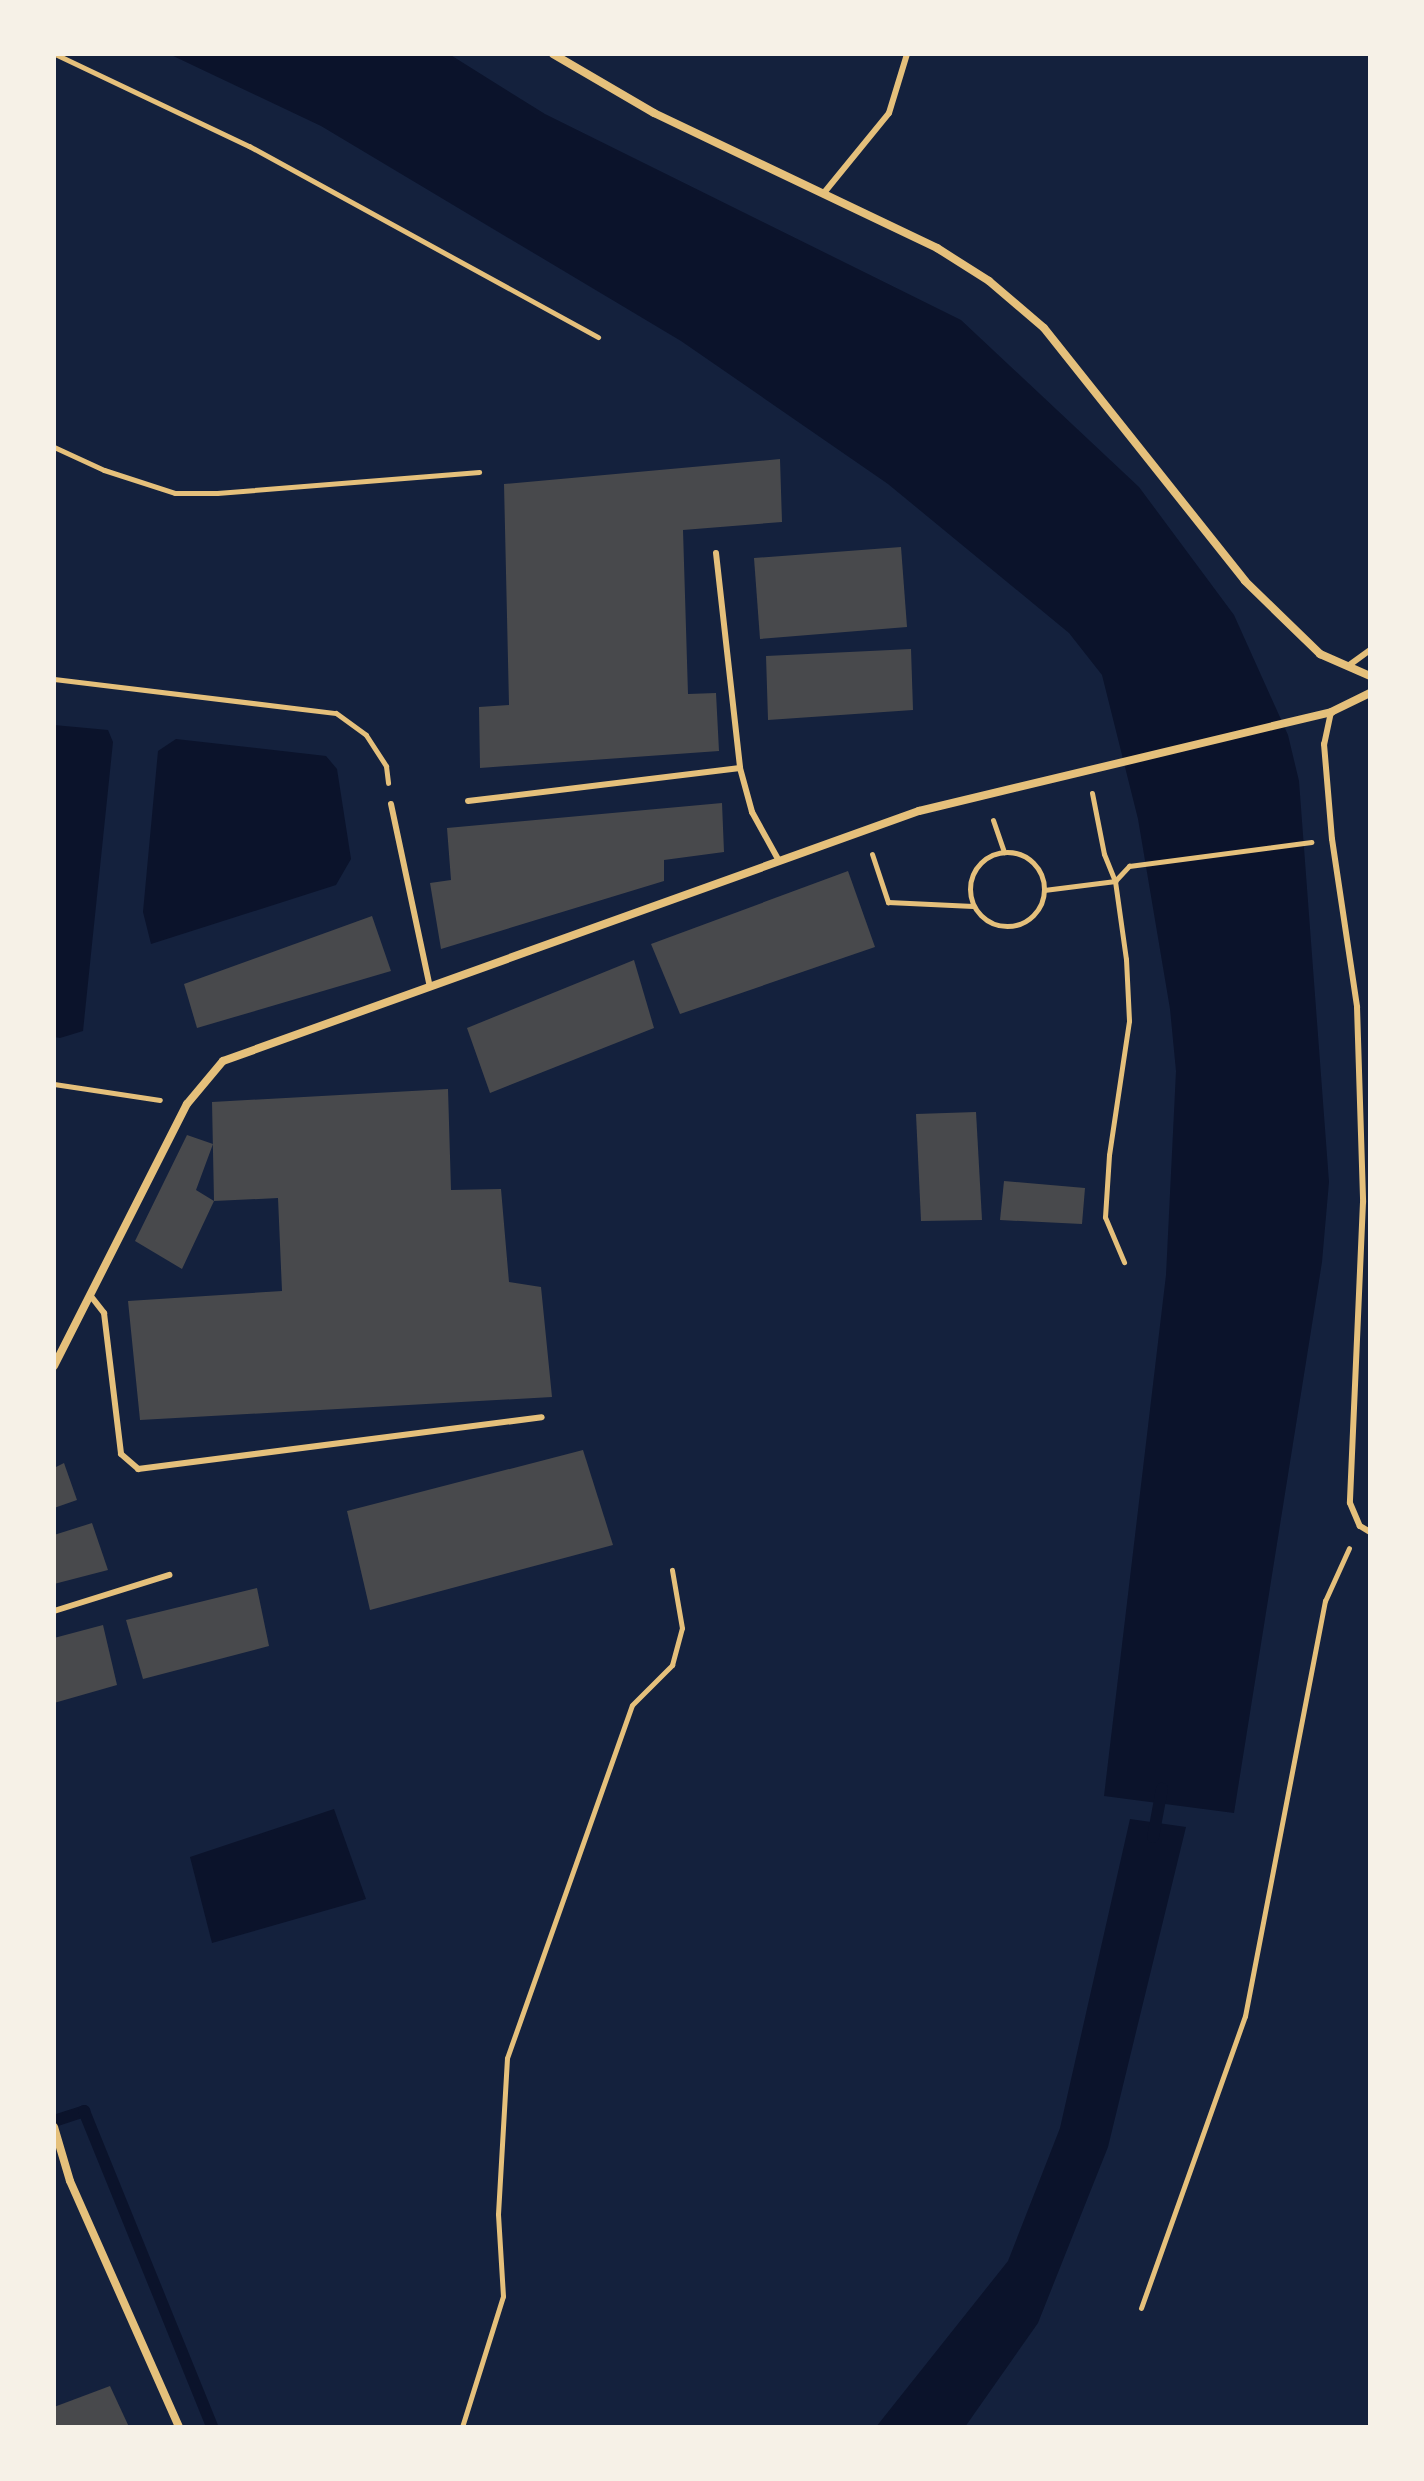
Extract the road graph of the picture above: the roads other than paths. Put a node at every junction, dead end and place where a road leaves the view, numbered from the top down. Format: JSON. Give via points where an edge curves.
{"nodes":[{"id":1,"x":553,"y":54,"type":"edge"},
{"id":2,"x":907,"y":54,"type":"edge"},
{"id":3,"x":823,"y":194,"type":"junction"},
{"id":4,"x":716,"y":553,"type":"dead end"},
{"id":5,"x":1370,"y":650,"type":"edge"},
{"id":6,"x":1348,"y":666,"type":"junction"},
{"id":7,"x":1370,"y":676,"type":"edge"},
{"id":8,"x":1370,"y":693,"type":"edge"},
{"id":9,"x":1331,"y":712,"type":"junction"},
{"id":10,"x":740,"y":768,"type":"junction"},
{"id":11,"x":468,"y":801,"type":"dead end"},
{"id":12,"x":391,"y":804,"type":"road end"},
{"id":13,"x":779,"y":861,"type":"junction"},
{"id":14,"x":430,"y":987,"type":"junction"},
{"id":15,"x":90,"y":1295,"type":"junction"},
{"id":16,"x":54,"y":1366,"type":"edge"},
{"id":17,"x":542,"y":1417,"type":"dead end"},
{"id":18,"x":1370,"y":1532,"type":"edge"},
{"id":19,"x":169,"y":1575,"type":"dead end"},
{"id":20,"x":54,"y":1611,"type":"edge"},
{"id":21,"x":54,"y":2127,"type":"edge"},
{"id":22,"x":179,"y":2427,"type":"edge"}],
"edges":[{"from":1,"to":3,"type":"street","via":[[654,113]]},
{"from":2,"to":3,"type":"lane","via":[[889,113]]},
{"from":3,"to":6,"type":"street","via":[[937,248],[989,281],[1044,328],[1245,581],[1320,654]]},
{"from":4,"to":10,"type":"lane"},
{"from":5,"to":6,"type":"lane"},
{"from":6,"to":7,"type":"street"},
{"from":8,"to":9,"type":"street"},
{"from":9,"to":13,"type":"street","via":[[919,811]]},
{"from":9,"to":18,"type":"lane","via":[[1324,744],[1357,1007],[1363,1202],[1350,1503],[1360,1526]]},
{"from":10,"to":11,"type":"lane"},
{"from":10,"to":13,"type":"lane","via":[[752,812]]},
{"from":12,"to":14,"type":"lane"},
{"from":13,"to":14,"type":"street"},
{"from":14,"to":15,"type":"street","via":[[223,1061],[187,1104]]},
{"from":15,"to":16,"type":"street"},
{"from":15,"to":17,"type":"lane","via":[[104,1313],[121,1454],[138,1469]]},
{"from":19,"to":20,"type":"lane"},
{"from":21,"to":22,"type":"street","via":[[70,2181]]}]}
